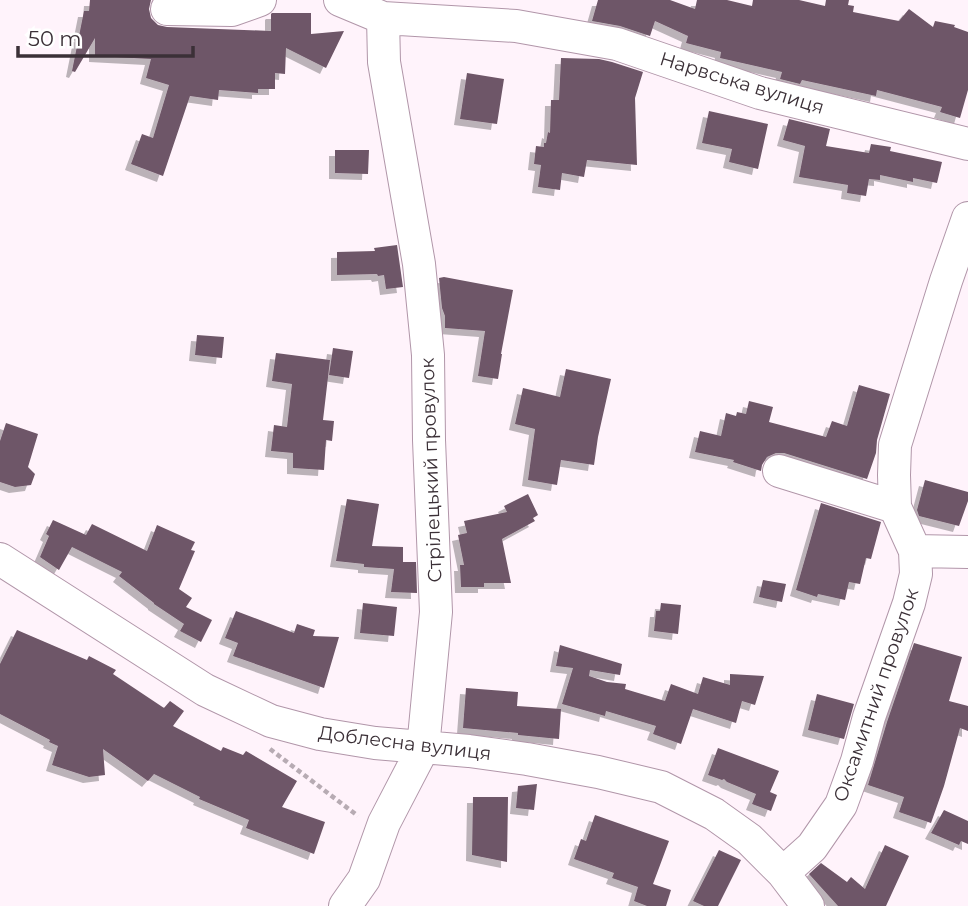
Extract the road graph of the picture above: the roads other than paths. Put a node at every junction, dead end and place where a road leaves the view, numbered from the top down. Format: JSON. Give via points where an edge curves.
{"nodes":[{"id":1,"x":260,"y":0,"type":"edge"},
{"id":2,"x":340,"y":0,"type":"edge"},
{"id":3,"x":167,"y":9,"type":"dead end"},
{"id":4,"x":519,"y":13,"type":"edge"},
{"id":5,"x":383,"y":18,"type":"junction"},
{"id":6,"x":968,"y":144,"type":"edge"},
{"id":7,"x":968,"y":218,"type":"edge"},
{"id":8,"x":779,"y":471,"type":"dead end"},
{"id":9,"x":895,"y":507,"type":"junction"},
{"id":10,"x":915,"y":551,"type":"junction"},
{"id":11,"x":968,"y":552,"type":"edge"},
{"id":12,"x":0,"y":559,"type":"edge"},
{"id":13,"x":423,"y":748,"type":"junction"},
{"id":14,"x":783,"y":873,"type":"junction"},
{"id":15,"x":345,"y":906,"type":"edge"},
{"id":16,"x":808,"y":906,"type":"edge"}],
"edges":[{"from":1,"to":3,"type":"street","via":[[232,10]]},
{"from":2,"to":5,"type":"street","name":"Нарвська вулиця"},
{"from":4,"to":5,"type":"street","name":"Нарвська вулиця"},
{"from":4,"to":6,"type":"street","name":"Нарвська вулиця","via":[[760,93]]},
{"from":5,"to":13,"type":"street","name":"Стрілецький провулок","via":[[384,62],[419,264],[428,355],[436,611]]},
{"from":7,"to":9,"type":"street","name":"Оксамитний провулок","via":[[895,445]]},
{"from":8,"to":9,"type":"street"},
{"from":9,"to":10,"type":"street","name":"Оксамитний провулок"},
{"from":10,"to":11,"type":"street"},
{"from":10,"to":14,"type":"street","name":"Оксамитний провулок","via":[[916,574],[909,603],[841,805],[812,847]]},
{"from":12,"to":13,"type":"street","name":"Доблесна вулиця","via":[[205,690],[271,720],[320,734]]},
{"from":13,"to":14,"type":"street","name":"Доблесна вулиця","via":[[527,759],[661,787],[732,826]]},
{"from":13,"to":15,"type":"street","name":"Стрілецький провулок","via":[[384,823],[364,879]]},
{"from":14,"to":16,"type":"street","name":"Доблесна вулиця"}]}
